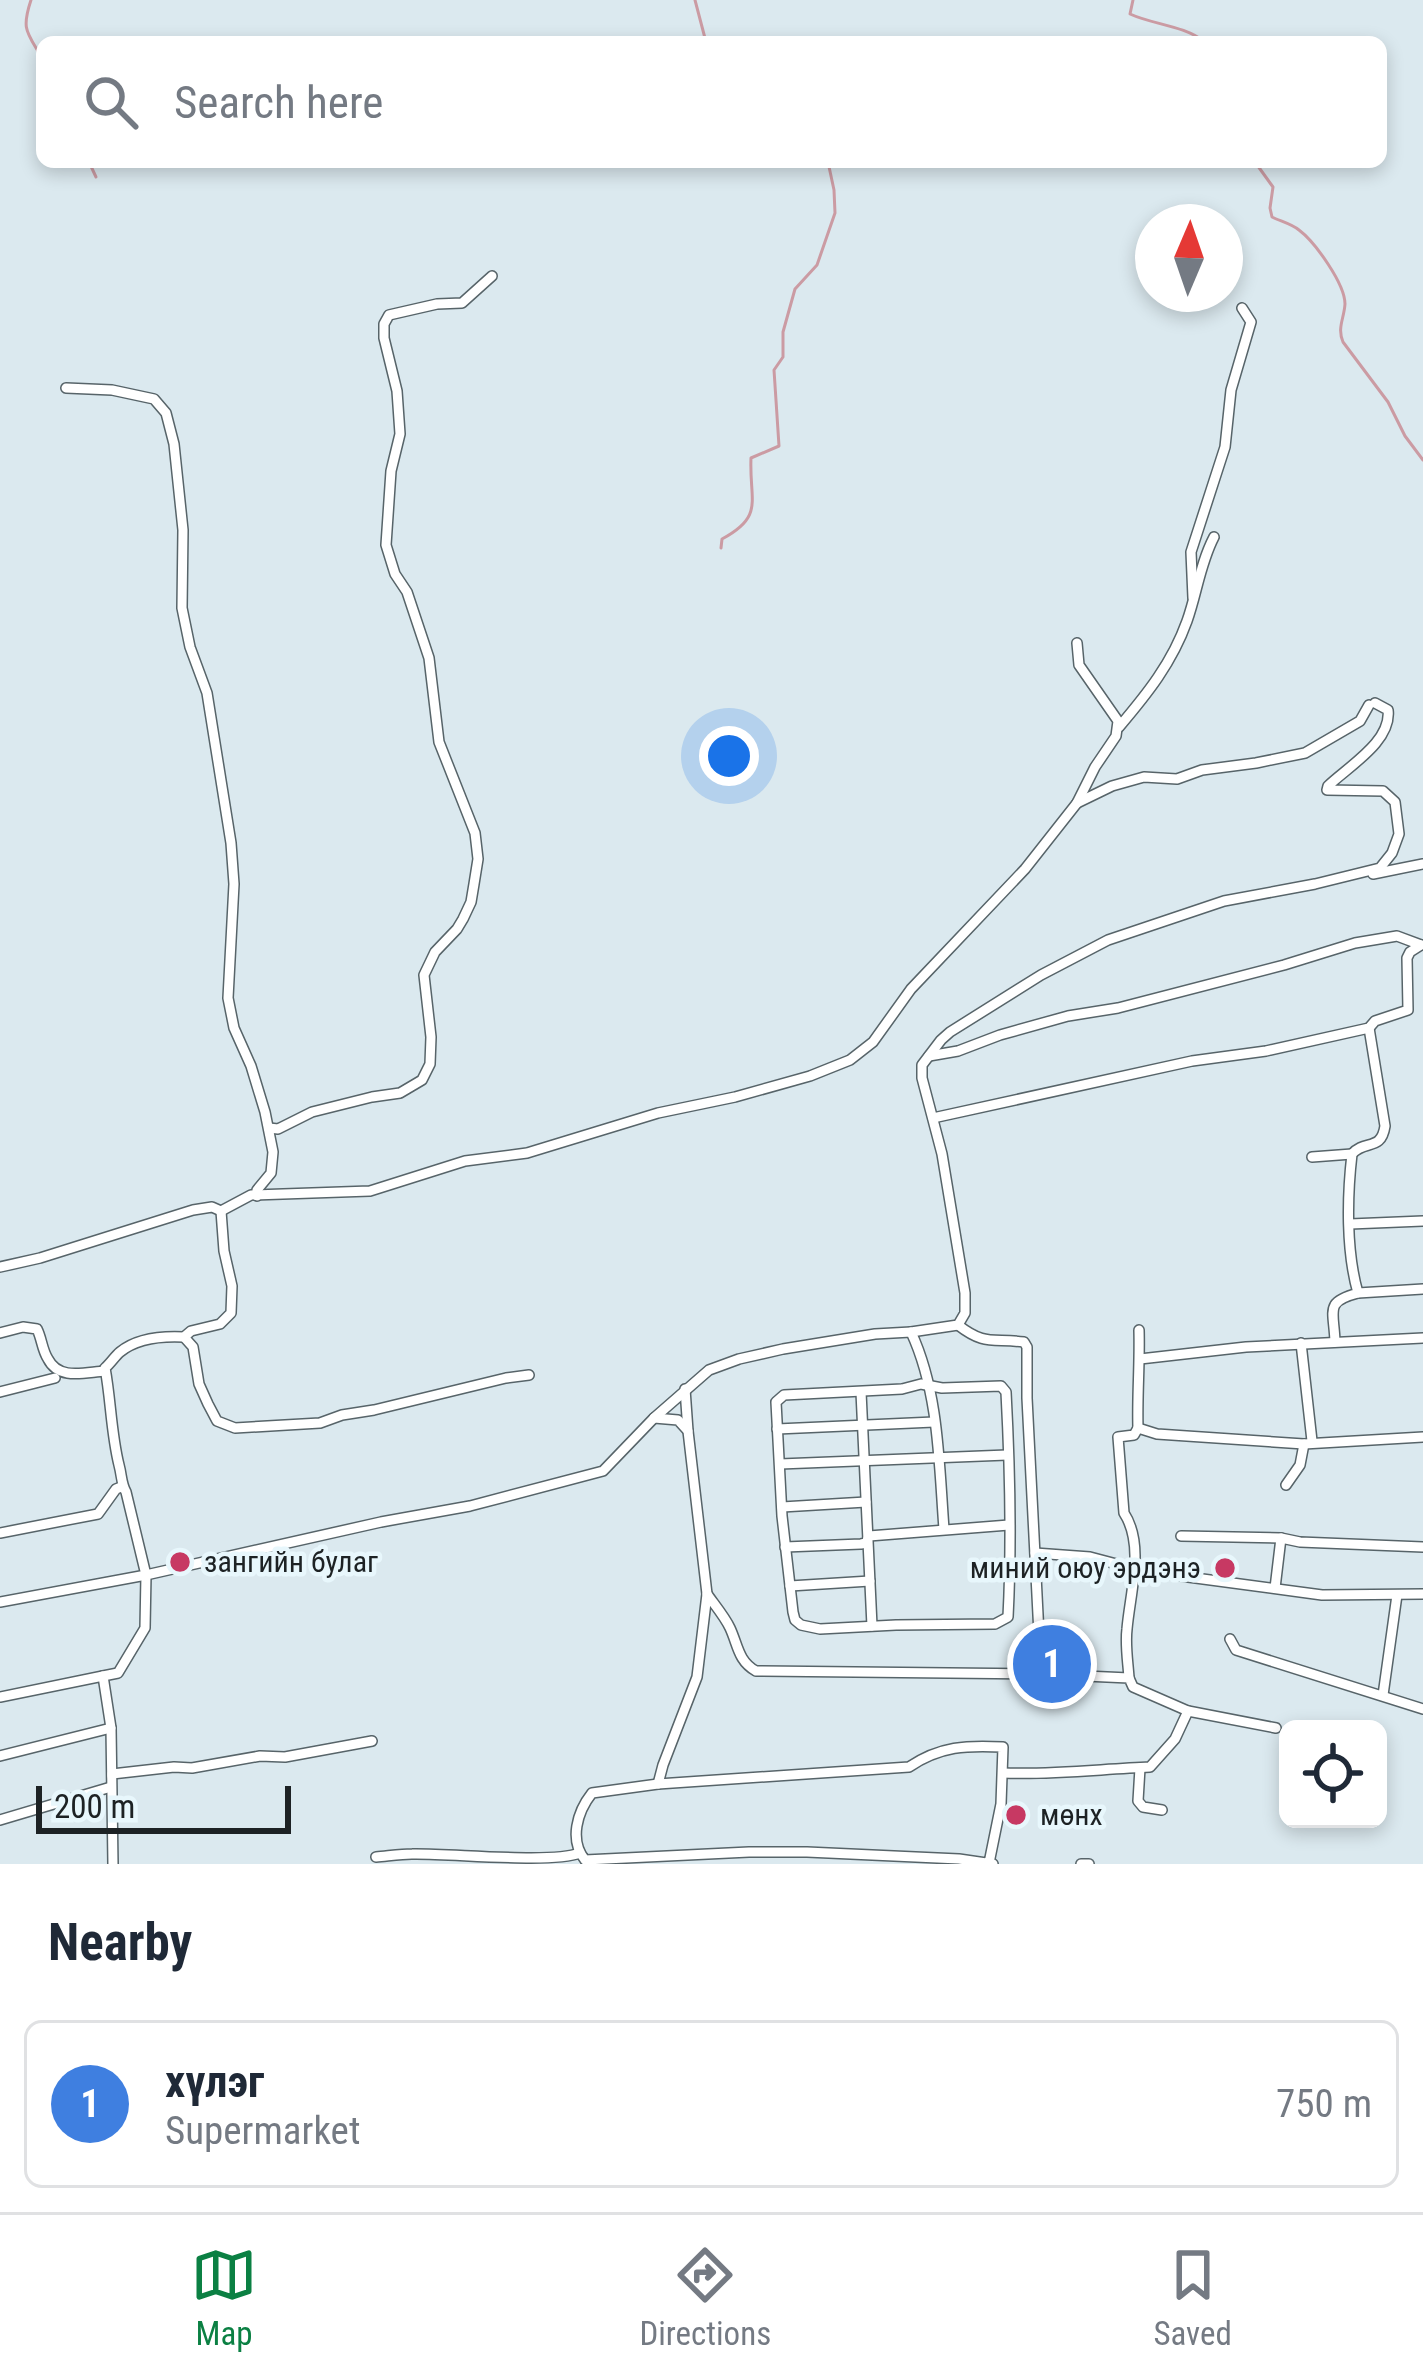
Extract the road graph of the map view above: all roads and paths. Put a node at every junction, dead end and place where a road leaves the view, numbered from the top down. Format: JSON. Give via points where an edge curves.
{"nodes":[{"id":1,"x":492,"y":276,"type":"dead end"},
{"id":2,"x":1243,"y":311,"type":"edge"},
{"id":3,"x":66,"y":388,"type":"dead end"},
{"id":4,"x":1214,"y":537,"type":"dead end"},
{"id":5,"x":1193,"y":598,"type":"junction"},
{"id":6,"x":1077,"y":643,"type":"dead end"},
{"id":7,"x":1119,"y":727,"type":"junction"},
{"id":8,"x":1077,"y":803,"type":"junction"},
{"id":9,"x":1423,"y":864,"type":"edge"},
{"id":10,"x":1158,"y":924,"type":"junction"},
{"id":11,"x":1422,"y":945,"type":"edge"},
{"id":12,"x":1410,"y":1005,"type":"junction"},
{"id":13,"x":1423,"y":1009,"type":"edge"},
{"id":14,"x":1369,"y":1028,"type":"junction"},
{"id":15,"x":929,"y":1056,"type":"junction"},
{"id":16,"x":933,"y":1118,"type":"junction"},
{"id":17,"x":269,"y":1128,"type":"junction"},
{"id":18,"x":1352,"y":1154,"type":"junction"},
{"id":19,"x":1312,"y":1157,"type":"dead end"},
{"id":20,"x":257,"y":1196,"type":"junction"},
{"id":21,"x":221,"y":1211,"type":"junction"},
{"id":22,"x":1423,"y":1221,"type":"edge"},
{"id":23,"x":1350,"y":1224,"type":"junction"},
{"id":24,"x":0,"y":1267,"type":"edge"},
{"id":25,"x":1423,"y":1289,"type":"edge"},
{"id":26,"x":1358,"y":1293,"type":"junction"},
{"id":27,"x":958,"y":1325,"type":"junction"},
{"id":28,"x":1139,"y":1330,"type":"dead end"},
{"id":29,"x":911,"y":1332,"type":"junction"},
{"id":30,"x":0,"y":1333,"type":"edge"},
{"id":31,"x":184,"y":1337,"type":"junction"},
{"id":32,"x":1423,"y":1338,"type":"edge"},
{"id":33,"x":1335,"y":1342,"type":"junction"},
{"id":34,"x":1301,"y":1343,"type":"junction"},
{"id":35,"x":1140,"y":1359,"type":"junction"},
{"id":36,"x":105,"y":1371,"type":"junction"},
{"id":37,"x":529,"y":1375,"type":"dead end"},
{"id":38,"x":55,"y":1378,"type":"dead end"},
{"id":39,"x":928,"y":1384,"type":"junction"},
{"id":40,"x":685,"y":1389,"type":"junction"},
{"id":41,"x":0,"y":1392,"type":"edge"},
{"id":42,"x":861,"y":1392,"type":"junction"},
{"id":43,"x":654,"y":1418,"type":"junction"},
{"id":44,"x":934,"y":1422,"type":"junction"},
{"id":45,"x":862,"y":1425,"type":"junction"},
{"id":46,"x":1138,"y":1428,"type":"junction"},
{"id":47,"x":777,"y":1429,"type":"junction"},
{"id":48,"x":688,"y":1431,"type":"junction"},
{"id":49,"x":1423,"y":1437,"type":"edge"},
{"id":50,"x":1308,"y":1442,"type":"junction"},
{"id":51,"x":1007,"y":1454,"type":"junction"},
{"id":52,"x":938,"y":1455,"type":"junction"},
{"id":53,"x":865,"y":1461,"type":"junction"},
{"id":54,"x":780,"y":1464,"type":"junction"},
{"id":55,"x":1286,"y":1485,"type":"dead end"},
{"id":56,"x":121,"y":1487,"type":"junction"},
{"id":57,"x":866,"y":1502,"type":"junction"},
{"id":58,"x":782,"y":1507,"type":"junction"},
{"id":59,"x":1010,"y":1525,"type":"junction"},
{"id":60,"x":944,"y":1529,"type":"junction"},
{"id":61,"x":0,"y":1532,"type":"edge"},
{"id":62,"x":1181,"y":1536,"type":"dead end"},
{"id":63,"x":1281,"y":1538,"type":"junction"},
{"id":64,"x":868,"y":1540,"type":"junction"},
{"id":65,"x":1423,"y":1546,"type":"edge"},
{"id":66,"x":785,"y":1547,"type":"junction"},
{"id":67,"x":1035,"y":1553,"type":"junction"},
{"id":68,"x":1136,"y":1568,"type":"junction"},
{"id":69,"x":146,"y":1575,"type":"junction"},
{"id":70,"x":870,"y":1581,"type":"junction"},
{"id":71,"x":790,"y":1586,"type":"junction"},
{"id":72,"x":1275,"y":1588,"type":"junction"},
{"id":73,"x":706,"y":1594,"type":"junction"},
{"id":74,"x":1397,"y":1594,"type":"junction"},
{"id":75,"x":1423,"y":1594,"type":"edge"},
{"id":76,"x":0,"y":1601,"type":"edge"},
{"id":77,"x":872,"y":1626,"type":"junction"},
{"id":78,"x":1230,"y":1639,"type":"dead end"},
{"id":79,"x":1041,"y":1674,"type":"junction"},
{"id":80,"x":103,"y":1676,"type":"junction"},
{"id":81,"x":1129,"y":1678,"type":"junction"},
{"id":82,"x":1383,"y":1695,"type":"junction"},
{"id":83,"x":0,"y":1696,"type":"edge"},
{"id":84,"x":1423,"y":1709,"type":"edge"},
{"id":85,"x":1188,"y":1711,"type":"junction"},
{"id":86,"x":111,"y":1728,"type":"junction"},
{"id":87,"x":1276,"y":1728,"type":"dead end"},
{"id":88,"x":372,"y":1741,"type":"dead end"},
{"id":89,"x":0,"y":1756,"type":"edge"},
{"id":90,"x":1140,"y":1768,"type":"junction"},
{"id":91,"x":1003,"y":1773,"type":"junction"},
{"id":92,"x":111,"y":1784,"type":"junction"},
{"id":93,"x":658,"y":1784,"type":"junction"},
{"id":94,"x":1162,"y":1810,"type":"dead end"},
{"id":95,"x":0,"y":1820,"type":"edge"},
{"id":96,"x":580,"y":1853,"type":"junction"},
{"id":97,"x":376,"y":1856,"type":"dead end"},
{"id":98,"x":972,"y":1862,"type":"edge"},
{"id":99,"x":991,"y":1863,"type":"edge"},
{"id":100,"x":113,"y":1864,"type":"edge"}],
"edges":[{"from":1,"to":17,"type":"street","via":[[462,303],[389,315],[384,325],[400,434],[386,545],[429,658],[439,742],[477,845],[468,910],[424,975],[430,1064],[400,1093]]},
{"from":2,"to":5,"type":"street","via":[[1251,322],[1225,448],[1191,552]]},
{"from":3,"to":17,"type":"street","via":[[134,394],[166,413],[181,499],[182,608],[207,693],[231,844],[230,1013]]},
{"from":4,"to":5,"type":"street"},
{"from":5,"to":7,"type":"street","via":[[1168,665]]},
{"from":6,"to":7,"type":"street","via":[[1079,664]]},
{"from":7,"to":8,"type":"street"},
{"from":8,"to":10,"type":"street","via":[[1144,777],[1305,753],[1360,721],[1372,704],[1388,710],[1381,740],[1327,790],[1383,791],[1395,802],[1399,834],[1380,868],[1224,901]]},
{"from":8,"to":20,"type":"street","via":[[850,1060],[370,1191]]},
{"from":9,"to":10,"type":"street"},
{"from":10,"to":15,"type":"street","via":[[1041,975],[950,1032]]},
{"from":11,"to":12,"type":"street","via":[[1407,958]]},
{"from":11,"to":15,"type":"street","via":[[1397,936],[1355,943]]},
{"from":12,"to":13,"type":"street"},
{"from":12,"to":14,"type":"street"},
{"from":14,"to":16,"type":"street"},
{"from":14,"to":18,"type":"street","via":[[1384,1135]]},
{"from":15,"to":16,"type":"street","via":[[922,1078]]},
{"from":16,"to":27,"type":"street","via":[[965,1293]]},
{"from":17,"to":20,"type":"street","via":[[271,1173]]},
{"from":18,"to":19,"type":"street"},
{"from":18,"to":23,"type":"street"},
{"from":20,"to":21,"type":"street"},
{"from":21,"to":24,"type":"street","via":[[193,1210]]},
{"from":21,"to":31,"type":"street","via":[[232,1310],[220,1324]]},
{"from":22,"to":23,"type":"street"},
{"from":23,"to":26,"type":"street"},
{"from":25,"to":26,"type":"street"},
{"from":26,"to":33,"type":"street","via":[[1334,1304]]},
{"from":27,"to":29,"type":"street"},
{"from":27,"to":67,"type":"street","via":[[982,1341],[1027,1347]]},
{"from":28,"to":35,"type":"street"},
{"from":29,"to":39,"type":"street"},
{"from":29,"to":40,"type":"street","via":[[739,1359]]},
{"from":30,"to":36,"type":"street","via":[[38,1329],[58,1372]]},
{"from":31,"to":36,"type":"street","via":[[139,1342]]},
{"from":31,"to":37,"type":"street","via":[[208,1404],[235,1428],[320,1424]]},
{"from":32,"to":33,"type":"street"},
{"from":33,"to":34,"type":"street"},
{"from":34,"to":35,"type":"street"},
{"from":34,"to":50,"type":"street"},
{"from":35,"to":46,"type":"street"},
{"from":36,"to":56,"type":"street"},
{"from":38,"to":41,"type":"street"},
{"from":39,"to":42,"type":"street"},
{"from":39,"to":44,"type":"street"},
{"from":39,"to":51,"type":"street","via":[[1001,1386]]},
{"from":40,"to":43,"type":"street"},
{"from":40,"to":48,"type":"street"},
{"from":42,"to":45,"type":"street"},
{"from":42,"to":47,"type":"street","via":[[784,1395],[776,1402]]},
{"from":43,"to":48,"type":"street","via":[[678,1420]]},
{"from":43,"to":69,"type":"street","via":[[603,1471]]},
{"from":44,"to":45,"type":"street"},
{"from":44,"to":52,"type":"street"},
{"from":45,"to":47,"type":"street"},
{"from":45,"to":53,"type":"street"},
{"from":46,"to":50,"type":"street"},
{"from":46,"to":68,"type":"street","via":[[1118,1437]]},
{"from":47,"to":54,"type":"street"},
{"from":48,"to":73,"type":"street"},
{"from":49,"to":50,"type":"street"},
{"from":50,"to":55,"type":"street"},
{"from":51,"to":52,"type":"street"},
{"from":51,"to":59,"type":"street"},
{"from":52,"to":53,"type":"street"},
{"from":52,"to":60,"type":"street"},
{"from":53,"to":54,"type":"street"},
{"from":53,"to":57,"type":"street"},
{"from":54,"to":58,"type":"street"},
{"from":56,"to":61,"type":"street","via":[[98,1514]]},
{"from":56,"to":69,"type":"street"},
{"from":57,"to":58,"type":"street"},
{"from":57,"to":64,"type":"street"},
{"from":58,"to":66,"type":"street"},
{"from":59,"to":60,"type":"street"},
{"from":59,"to":77,"type":"street","via":[[1001,1623]]},
{"from":60,"to":64,"type":"street"},
{"from":62,"to":63,"type":"street"},
{"from":63,"to":65,"type":"street"},
{"from":63,"to":72,"type":"street"},
{"from":64,"to":66,"type":"street"},
{"from":64,"to":70,"type":"street"},
{"from":66,"to":71,"type":"street"},
{"from":67,"to":68,"type":"street"},
{"from":67,"to":79,"type":"street"},
{"from":68,"to":72,"type":"street"},
{"from":68,"to":81,"type":"street"},
{"from":69,"to":76,"type":"street"},
{"from":69,"to":80,"type":"street","via":[[145,1628],[118,1673]]},
{"from":70,"to":71,"type":"street"},
{"from":70,"to":77,"type":"street"},
{"from":71,"to":77,"type":"street","via":[[801,1625]]},
{"from":72,"to":74,"type":"street"},
{"from":73,"to":79,"type":"street","via":[[756,1671]]},
{"from":73,"to":93,"type":"street","via":[[697,1677]]},
{"from":74,"to":75,"type":"street"},
{"from":74,"to":82,"type":"street"},
{"from":78,"to":82,"type":"street","via":[[1236,1650]]},
{"from":79,"to":81,"type":"street"},
{"from":80,"to":83,"type":"street"},
{"from":80,"to":86,"type":"street"},
{"from":81,"to":85,"type":"street","via":[[1133,1688]]},
{"from":82,"to":84,"type":"street"},
{"from":85,"to":87,"type":"street"},
{"from":85,"to":90,"type":"street","via":[[1160,1758]]},
{"from":86,"to":89,"type":"street"},
{"from":86,"to":92,"type":"street"},
{"from":88,"to":92,"type":"street","via":[[112,1774]]},
{"from":90,"to":91,"type":"street"},
{"from":90,"to":94,"type":"street","via":[[1138,1802]]},
{"from":91,"to":93,"type":"street","via":[[1004,1747],[970,1745],[909,1767]]},
{"from":91,"to":99,"type":"street"},
{"from":92,"to":95,"type":"street"},
{"from":92,"to":100,"type":"street"},
{"from":93,"to":96,"type":"street","via":[[592,1793],[577,1823]]},
{"from":96,"to":97,"type":"street","via":[[520,1860]]},
{"from":96,"to":98,"type":"street","via":[[585,1860],[807,1852]]},
{"from":98,"to":99,"type":"street"}]}
